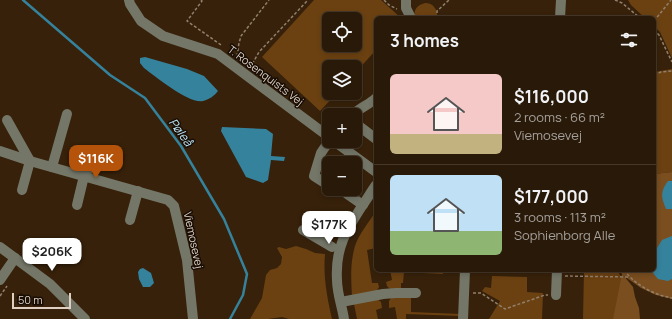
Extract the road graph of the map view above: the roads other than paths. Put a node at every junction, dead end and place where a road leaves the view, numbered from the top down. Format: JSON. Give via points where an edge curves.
{"nodes":[{"id":1,"x":129,"y":0,"type":"edge"},
{"id":2,"x":406,"y":0,"type":"edge"},
{"id":3,"x":561,"y":0,"type":"edge"},
{"id":4,"x":410,"y":16,"type":"edge"},
{"id":5,"x":560,"y":16,"type":"edge"},
{"id":6,"x":374,"y":100,"type":"edge"},
{"id":7,"x":362,"y":108,"type":"edge"},
{"id":8,"x":67,"y":114,"type":"dead end"},
{"id":9,"x":7,"y":120,"type":"dead end"},
{"id":10,"x":362,"y":128,"type":"edge"},
{"id":11,"x":322,"y":132,"type":"edge"},
{"id":12,"x":374,"y":137,"type":"edge"},
{"id":13,"x":324,"y":148,"type":"edge"},
{"id":14,"x":343,"y":148,"type":"edge"},
{"id":15,"x":0,"y":151,"type":"edge"},
{"id":16,"x":113,"y":151,"type":"dead end"},
{"id":17,"x":30,"y":160,"type":"junction"},
{"id":18,"x":52,"y":167,"type":"junction"},
{"id":19,"x":374,"y":171,"type":"edge"},
{"id":20,"x":84,"y":176,"type":"junction"},
{"id":21,"x":322,"y":181,"type":"edge"},
{"id":22,"x":374,"y":188,"type":"edge"},
{"id":23,"x":22,"y":190,"type":"dead end"},
{"id":24,"x":138,"y":191,"type":"junction"},
{"id":25,"x":350,"y":196,"type":"edge"},
{"id":26,"x":77,"y":205,"type":"dead end"},
{"id":27,"x":363,"y":205,"type":"junction"},
{"id":28,"x":130,"y":220,"type":"dead end"},
{"id":29,"x":303,"y":230,"type":"dead end"},
{"id":30,"x":332,"y":246,"type":"dead end"},
{"id":31,"x":0,"y":247,"type":"edge"},
{"id":32,"x":15,"y":258,"type":"junction"},
{"id":33,"x":465,"y":272,"type":"edge"},
{"id":34,"x":556,"y":273,"type":"edge"},
{"id":35,"x":0,"y":280,"type":"edge"},
{"id":36,"x":416,"y":293,"type":"dead end"},
{"id":37,"x":556,"y":295,"type":"road end"},
{"id":38,"x":341,"y":302,"type":"junction"},
{"id":39,"x":85,"y":319,"type":"edge"},
{"id":40,"x":193,"y":319,"type":"edge"},
{"id":41,"x":344,"y":319,"type":"edge"},
{"id":42,"x":463,"y":319,"type":"edge"}],
"edges":[{"from":1,"to":11,"type":"street","name":"T. Rosenquists Vej","via":[[141,21],[163,36],[218,54]]},
{"from":2,"to":4,"type":"street"},
{"from":3,"to":5,"type":"street"},
{"from":6,"to":7,"type":"street"},
{"from":8,"to":18,"type":"street"},
{"from":9,"to":17,"type":"street"},
{"from":10,"to":12,"type":"street"},
{"from":13,"to":21,"type":"street","via":[[314,176]]},
{"from":14,"to":19,"type":"street"},
{"from":15,"to":17,"type":"street","name":"Viemosevej"},
{"from":16,"to":20,"type":"street","via":[[92,165]]},
{"from":17,"to":18,"type":"street","name":"Viemosevej"},
{"from":17,"to":23,"type":"street"},
{"from":18,"to":20,"type":"street","name":"Viemosevej"},
{"from":20,"to":24,"type":"street","name":"Viemosevej"},
{"from":20,"to":26,"type":"street"},
{"from":22,"to":27,"type":"street"},
{"from":24,"to":28,"type":"street"},
{"from":24,"to":40,"type":"street","name":"Viemosevej","via":[[168,200],[174,206],[187,260]]},
{"from":25,"to":27,"type":"street"},
{"from":27,"to":38,"type":"street","via":[[344,234],[340,247],[337,281]]},
{"from":29,"to":30,"type":"street"},
{"from":31,"to":32,"type":"street"},
{"from":32,"to":35,"type":"street"},
{"from":32,"to":39,"type":"street","via":[[50,284]]},
{"from":33,"to":42,"type":"street"},
{"from":34,"to":37,"type":"street"},
{"from":36,"to":38,"type":"street","via":[[383,294]]},
{"from":38,"to":41,"type":"street"}]}
